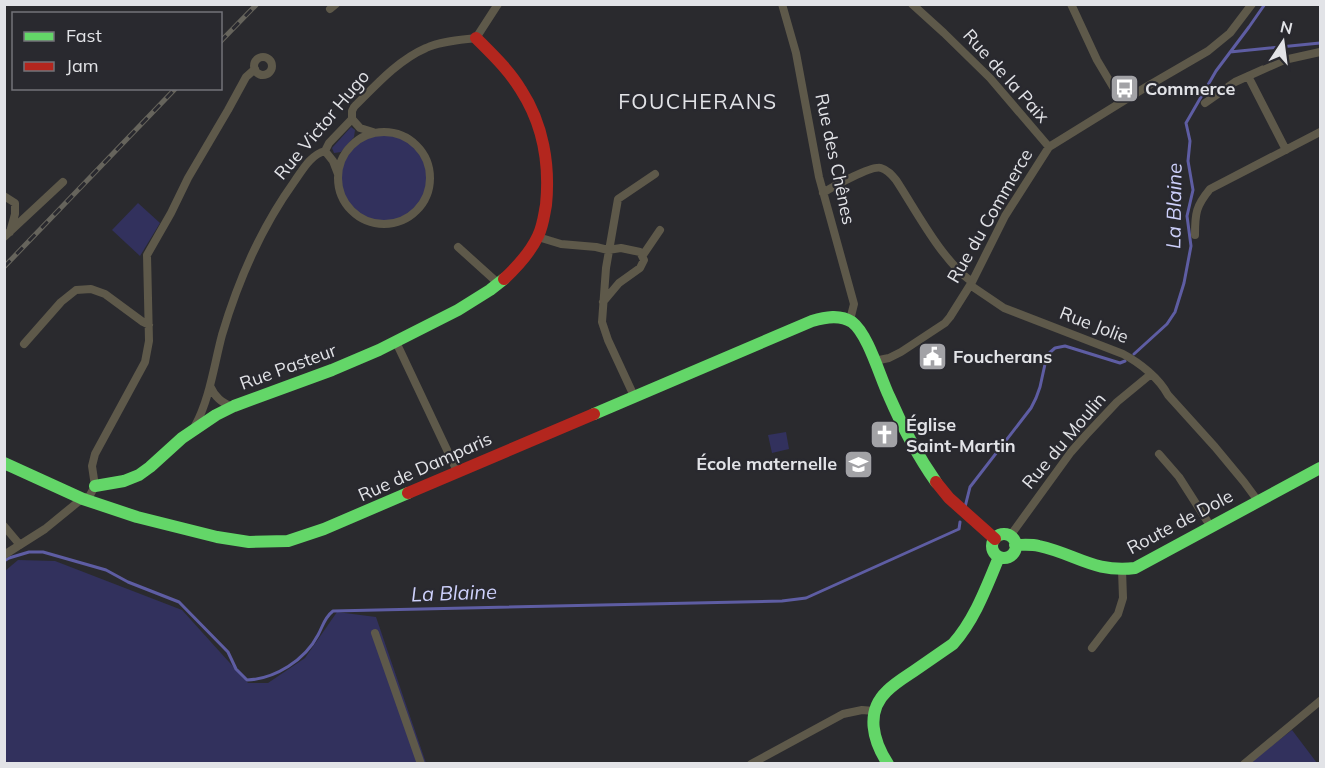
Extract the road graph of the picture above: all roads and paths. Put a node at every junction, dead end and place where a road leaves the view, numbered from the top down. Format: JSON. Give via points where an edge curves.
{"nodes":[{"id":1,"x":498,"y":4,"type":"edge"},
{"id":2,"x":782,"y":4,"type":"edge"},
{"id":3,"x":912,"y":4,"type":"edge"},
{"id":4,"x":1071,"y":4,"type":"edge"},
{"id":5,"x":1252,"y":4,"type":"edge"},
{"id":6,"x":476,"y":38,"type":"junction"},
{"id":7,"x":1320,"y":52,"type":"edge"},
{"id":8,"x":255,"y":69,"type":"dead end"},
{"id":9,"x":1248,"y":76,"type":"junction"},
{"id":10,"x":1122,"y":102,"type":"junction"},
{"id":11,"x":1205,"y":103,"type":"dead end"},
{"id":12,"x":352,"y":119,"type":"junction"},
{"id":13,"x":374,"y":132,"type":"junction"},
{"id":14,"x":1320,"y":132,"type":"edge"},
{"id":15,"x":1049,"y":147,"type":"junction"},
{"id":16,"x":1286,"y":150,"type":"junction"},
{"id":17,"x":325,"y":151,"type":"junction"},
{"id":18,"x":338,"y":174,"type":"junction"},
{"id":19,"x":655,"y":174,"type":"dead end"},
{"id":20,"x":63,"y":182,"type":"dead end"},
{"id":21,"x":823,"y":193,"type":"junction"},
{"id":22,"x":4,"y":196,"type":"edge"},
{"id":23,"x":660,"y":230,"type":"dead end"},
{"id":24,"x":7,"y":235,"type":"edge"},
{"id":25,"x":1195,"y":235,"type":"dead end"},
{"id":26,"x":538,"y":237,"type":"junction"},
{"id":27,"x":458,"y":247,"type":"dead end"},
{"id":28,"x":608,"y":250,"type":"junction"},
{"id":29,"x":643,"y":255,"type":"junction"},
{"id":30,"x":971,"y":283,"type":"junction"},
{"id":31,"x":499,"y":284,"type":"junction"},
{"id":32,"x":603,"y":302,"type":"junction"},
{"id":33,"x":850,"y":320,"type":"junction"},
{"id":34,"x":149,"y":325,"type":"junction"},
{"id":35,"x":396,"y":342,"type":"junction"},
{"id":36,"x":24,"y":344,"type":"dead end"},
{"id":37,"x":874,"y":361,"type":"junction"},
{"id":38,"x":1151,"y":374,"type":"junction"},
{"id":39,"x":210,"y":385,"type":"junction"},
{"id":40,"x":634,"y":396,"type":"junction"},
{"id":41,"x":232,"y":407,"type":"junction"},
{"id":42,"x":195,"y":426,"type":"junction"},
{"id":43,"x":1159,"y":454,"type":"dead end"},
{"id":44,"x":4,"y":463,"type":"edge"},
{"id":45,"x":1320,"y":468,"type":"edge"},
{"id":46,"x":458,"y":471,"type":"junction"},
{"id":47,"x":95,"y":486,"type":"junction"},
{"id":48,"x":83,"y":499,"type":"junction"},
{"id":49,"x":1258,"y":501,"type":"junction"},
{"id":50,"x":4,"y":526,"type":"edge"},
{"id":51,"x":1211,"y":527,"type":"junction"},
{"id":52,"x":994,"y":539,"type":"junction"},
{"id":53,"x":1012,"y":541,"type":"junction"},
{"id":54,"x":21,"y":545,"type":"junction"},
{"id":55,"x":4,"y":555,"type":"edge"},
{"id":56,"x":999,"y":557,"type":"junction"},
{"id":57,"x":1122,"y":570,"type":"junction"},
{"id":58,"x":375,"y":633,"type":"dead end"},
{"id":59,"x":1092,"y":648,"type":"dead end"},
{"id":60,"x":1320,"y":701,"type":"edge"},
{"id":61,"x":874,"y":711,"type":"junction"},
{"id":62,"x":421,"y":764,"type":"edge"},
{"id":63,"x":751,"y":764,"type":"edge"},
{"id":64,"x":888,"y":764,"type":"edge"},
{"id":65,"x":1244,"y":764,"type":"edge"}],
"edges":[{"from":1,"to":6,"type":"street"},
{"from":2,"to":21,"type":"street","name":"Rue des Chênes","via":[[796,52]]},
{"from":3,"to":15,"type":"street","name":"Rue de la Paix","via":[[990,78]]},
{"from":4,"to":10,"type":"street"},
{"from":5,"to":10,"type":"street","name":"Rue du Commerce","via":[[1230,33],[1208,51]]},
{"from":6,"to":12,"type":"street","name":"Rue Victor Hugo","via":[[444,42],[411,57],[354,107]]},
{"from":6,"to":26,"type":"main road","name":"Rue Pasteur","via":[[519,87],[541,132],[547,186]]},
{"from":7,"to":9,"type":"street","via":[[1284,60]]},
{"from":8,"to":34,"type":"street","via":[[246,76],[150,250]]},
{"from":9,"to":11,"type":"street"},
{"from":9,"to":16,"type":"street"},
{"from":10,"to":15,"type":"street","name":"Rue du Commerce"},
{"from":12,"to":13,"type":"street","via":[[360,128]]},
{"from":12,"to":17,"type":"street","name":"Rue Victor Hugo"},
{"from":13,"to":18,"type":"street","via":[[351,145]]},
{"from":13,"to":18,"type":"street","via":[[398,133],[414,141],[423,152],[430,184],[419,209],[394,223],[367,221],[345,202]]},
{"from":14,"to":16,"type":"street"},
{"from":15,"to":30,"type":"street","name":"Rue du Commerce","via":[[1005,216]]},
{"from":16,"to":25,"type":"street","via":[[1210,189],[1195,215]]},
{"from":17,"to":18,"type":"street"},
{"from":17,"to":39,"type":"street","name":"Rue Victor Hugo","via":[[308,162],[256,246],[231,306]]},
{"from":19,"to":28,"type":"street","via":[[618,199]]},
{"from":20,"to":24,"type":"street"},
{"from":21,"to":30,"type":"street","name":"Rue Jolie","via":[[876,167],[890,172],[945,256]]},
{"from":21,"to":33,"type":"street","name":"Rue des Chênes","via":[[854,304]]},
{"from":22,"to":24,"type":"street","via":[[15,203]]},
{"from":23,"to":29,"type":"street"},
{"from":26,"to":28,"type":"street"},
{"from":26,"to":31,"type":"main road","name":"Rue Pasteur"},
{"from":27,"to":31,"type":"street"},
{"from":28,"to":29,"type":"street","via":[[629,249]]},
{"from":28,"to":32,"type":"street"},
{"from":29,"to":32,"type":"street","via":[[640,268],[619,283]]},
{"from":30,"to":37,"type":"street","name":"Rue du Commerce","via":[[945,323],[901,352]]},
{"from":30,"to":38,"type":"street","name":"Rue Jolie","via":[[1004,308],[1123,354]]},
{"from":31,"to":35,"type":"main road","name":"Rue Pasteur"},
{"from":32,"to":40,"type":"street","via":[[604,331]]},
{"from":33,"to":37,"type":"main road","via":[[864,335]]},
{"from":33,"to":40,"type":"main road","name":"Rue de Damparis","via":[[838,317],[812,321]]},
{"from":34,"to":36,"type":"street","via":[[105,294],[91,289],[76,290]]},
{"from":34,"to":47,"type":"street","via":[[145,362],[93,460]]},
{"from":35,"to":41,"type":"main road","name":"Rue Pasteur"},
{"from":35,"to":46,"type":"street"},
{"from":37,"to":52,"type":"main road","via":[[932,476],[952,502]]},
{"from":38,"to":49,"type":"street","name":"Rue Jolie"},
{"from":38,"to":53,"type":"street","name":"Rue du Moulin","via":[[1117,402],[1071,452]]},
{"from":39,"to":41,"type":"street","via":[[218,399]]},
{"from":39,"to":42,"type":"street","name":"Rue Victor Hugo"},
{"from":40,"to":46,"type":"main road","name":"Rue de Damparis"},
{"from":41,"to":42,"type":"main road","name":"Rue Pasteur"},
{"from":42,"to":47,"type":"main road","name":"Rue Pasteur","via":[[140,475]]},
{"from":43,"to":51,"type":"street"},
{"from":44,"to":48,"type":"main road","name":"Rue de Damparis"},
{"from":45,"to":49,"type":"main road","name":"Route de Dole"},
{"from":46,"to":48,"type":"main road","name":"Rue de Damparis","via":[[324,529],[274,542],[217,537]]},
{"from":47,"to":48,"type":"street"},
{"from":48,"to":54,"type":"street"},
{"from":49,"to":51,"type":"main road","name":"Route de Dole"},
{"from":50,"to":54,"type":"street"},
{"from":51,"to":57,"type":"main road","name":"Route de Dole","via":[[1135,568]]},
{"from":52,"to":53,"type":"main road","via":[[1000,535]]},
{"from":52,"to":56,"type":"main road","via":[[992,548]]},
{"from":53,"to":56,"type":"main road","via":[[1011,555]]},
{"from":53,"to":57,"type":"main road","name":"Route de Dole","via":[[1042,547],[1097,567]]},
{"from":54,"to":55,"type":"street"},
{"from":56,"to":61,"type":"main road","via":[[972,620],[960,637],[888,690]]},
{"from":57,"to":59,"type":"street","via":[[1123,598],[1118,614]]},
{"from":58,"to":62,"type":"street"},
{"from":60,"to":65,"type":"street"},
{"from":61,"to":63,"type":"street","via":[[843,714]]},
{"from":61,"to":64,"type":"main road","via":[[873,733]]}]}
